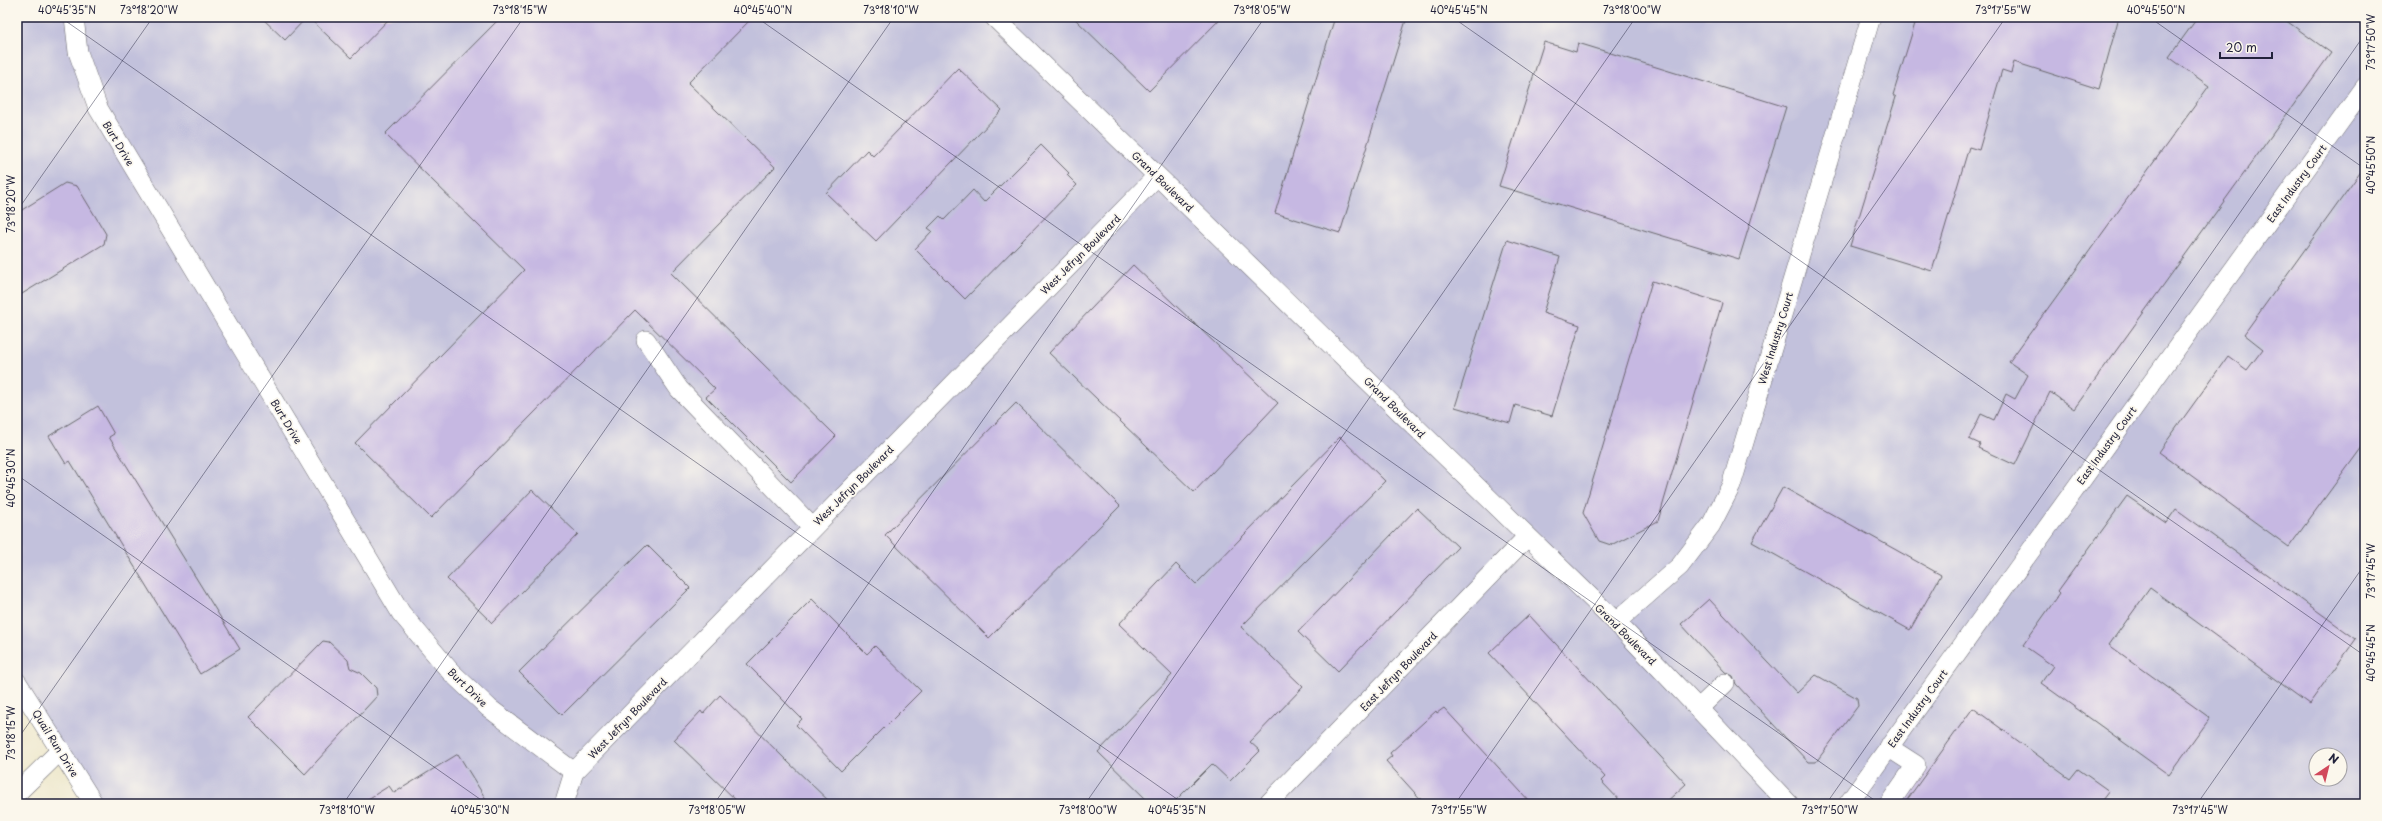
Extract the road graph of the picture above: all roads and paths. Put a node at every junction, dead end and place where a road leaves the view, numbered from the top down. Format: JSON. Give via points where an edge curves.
{"nodes":[{"id":1,"x":74,"y":17,"type":"edge"},
{"id":2,"x":994,"y":17,"type":"edge"},
{"id":3,"x":1871,"y":17,"type":"edge"},
{"id":4,"x":2365,"y":87,"type":"edge"},
{"id":5,"x":1157,"y":176,"type":"junction"},
{"id":6,"x":646,"y":340,"type":"dead end"},
{"id":7,"x":812,"y":527,"type":"junction"},
{"id":8,"x":1527,"y":537,"type":"junction"},
{"id":9,"x":1616,"y":622,"type":"junction"},
{"id":10,"x":17,"y":682,"type":"edge"},
{"id":11,"x":1725,"y":683,"type":"dead end"},
{"id":12,"x":1698,"y":709,"type":"junction"},
{"id":13,"x":1888,"y":747,"type":"junction"},
{"id":14,"x":60,"y":750,"type":"junction"},
{"id":15,"x":574,"y":772,"type":"junction"},
{"id":16,"x":17,"y":793,"type":"edge"},
{"id":17,"x":94,"y":804,"type":"edge"},
{"id":18,"x":564,"y":804,"type":"edge"},
{"id":19,"x":1268,"y":804,"type":"edge"},
{"id":20,"x":1789,"y":804,"type":"edge"},
{"id":21,"x":1848,"y":804,"type":"edge"},
{"id":22,"x":1889,"y":804,"type":"edge"}],
"edges":[{"from":1,"to":15,"type":"street","name":"Burt Drive","via":[[78,52],[98,108],[401,613],[450,671],[485,704]]},
{"from":2,"to":5,"type":"street","name":"Grand Boulevard"},
{"from":3,"to":9,"type":"street","name":"West Industry Court","via":[[1731,486],[1711,525],[1680,566]]},
{"from":4,"to":13,"type":"street","name":"East Industry Court"},
{"from":5,"to":7,"type":"street","name":"West Jefryn Boulevard"},
{"from":5,"to":8,"type":"street","name":"Grand Boulevard"},
{"from":6,"to":7,"type":"street","via":[[679,389]]},
{"from":7,"to":15,"type":"street","name":"West Jefryn Boulevard"},
{"from":8,"to":9,"type":"street","name":"Grand Boulevard"},
{"from":8,"to":19,"type":"street","name":"East Jefryn Boulevard"},
{"from":9,"to":12,"type":"street","name":"Grand Boulevard"},
{"from":10,"to":14,"type":"street","name":"Quail Run Drive"},
{"from":11,"to":12,"type":"street"},
{"from":12,"to":20,"type":"street","name":"Grand Boulevard"},
{"from":13,"to":21,"type":"street","name":"East Industry Court"},
{"from":13,"to":22,"type":"street","via":[[1916,765]]},
{"from":14,"to":16,"type":"street"},
{"from":14,"to":17,"type":"street","name":"Quail Run Drive"},
{"from":15,"to":18,"type":"street","name":"West Jefryn Boulevard"}]}
